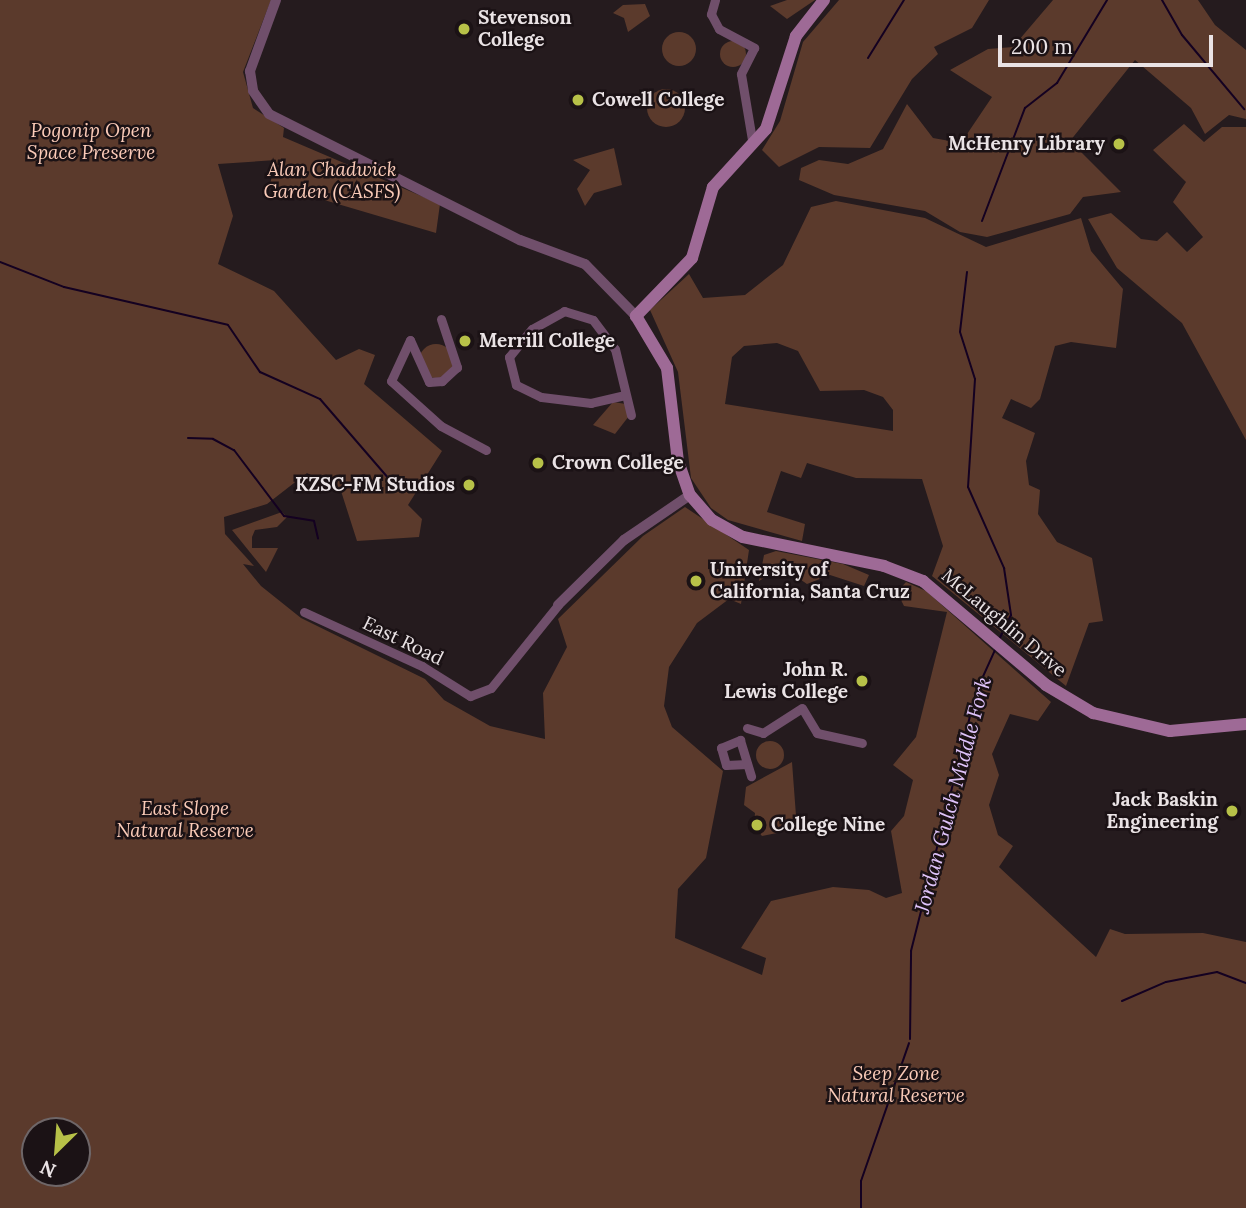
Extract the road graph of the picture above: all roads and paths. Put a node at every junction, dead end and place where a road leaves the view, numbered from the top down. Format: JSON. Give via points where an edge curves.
{"nodes":[{"id":1,"x":275,"y":0,"type":"edge"},
{"id":2,"x":715,"y":0,"type":"edge"},
{"id":3,"x":824,"y":0,"type":"edge"},
{"id":4,"x":751,"y":140,"type":"dead end"},
{"id":5,"x":636,"y":316,"type":"junction"},
{"id":6,"x":441,"y":320,"type":"dead end"},
{"id":7,"x":625,"y":396,"type":"junction"},
{"id":8,"x":631,"y":415,"type":"dead end"},
{"id":9,"x":486,"y":450,"type":"dead end"},
{"id":10,"x":690,"y":495,"type":"junction"},
{"id":11,"x":558,"y":605,"type":"joint"},
{"id":12,"x":304,"y":612,"type":"dead end"},
{"id":13,"x":1246,"y":724,"type":"edge"},
{"id":14,"x":747,"y":728,"type":"dead end"},
{"id":15,"x":862,"y":743,"type":"dead end"},
{"id":16,"x":747,"y":764,"type":"junction"},
{"id":17,"x":751,"y":776,"type":"dead end"}],
"edges":[{"from":1,"to":5,"type":"street","name":"McLaughlin Drive","via":[[251,61],[251,81],[269,114],[520,240],[585,264]]},
{"from":2,"to":4,"type":"street","via":[[711,14],[719,29],[754,48],[741,74]]},
{"from":3,"to":5,"type":"main road","via":[[796,36],[766,129],[713,187],[692,258]]},
{"from":5,"to":10,"type":"main road","name":"McLaughlin Drive","via":[[667,368],[678,461]]},
{"from":6,"to":9,"type":"street","via":[[444,340],[459,363],[443,381],[425,378],[410,340],[394,365],[393,385],[441,426]]},
{"from":7,"to":7,"type":"street","via":[[591,403],[541,397],[516,385],[509,357],[532,329],[558,315],[586,317],[605,331],[615,349]]},
{"from":7,"to":8,"type":"street"},
{"from":10,"to":11,"type":"street","via":[[624,540]]},
{"from":10,"to":13,"type":"main road","name":"McLaughlin Drive","via":[[732,532],[899,571],[933,587],[1073,703],[1128,724],[1170,731]]},
{"from":11,"to":12,"type":"street","name":"East Road","via":[[486,692],[465,694],[422,666]]},
{"from":14,"to":15,"type":"street","via":[[763,733],[802,708],[817,733]]},
{"from":16,"to":16,"type":"street","via":[[729,766],[720,759],[724,745],[740,740]]},
{"from":16,"to":17,"type":"street"}]}
